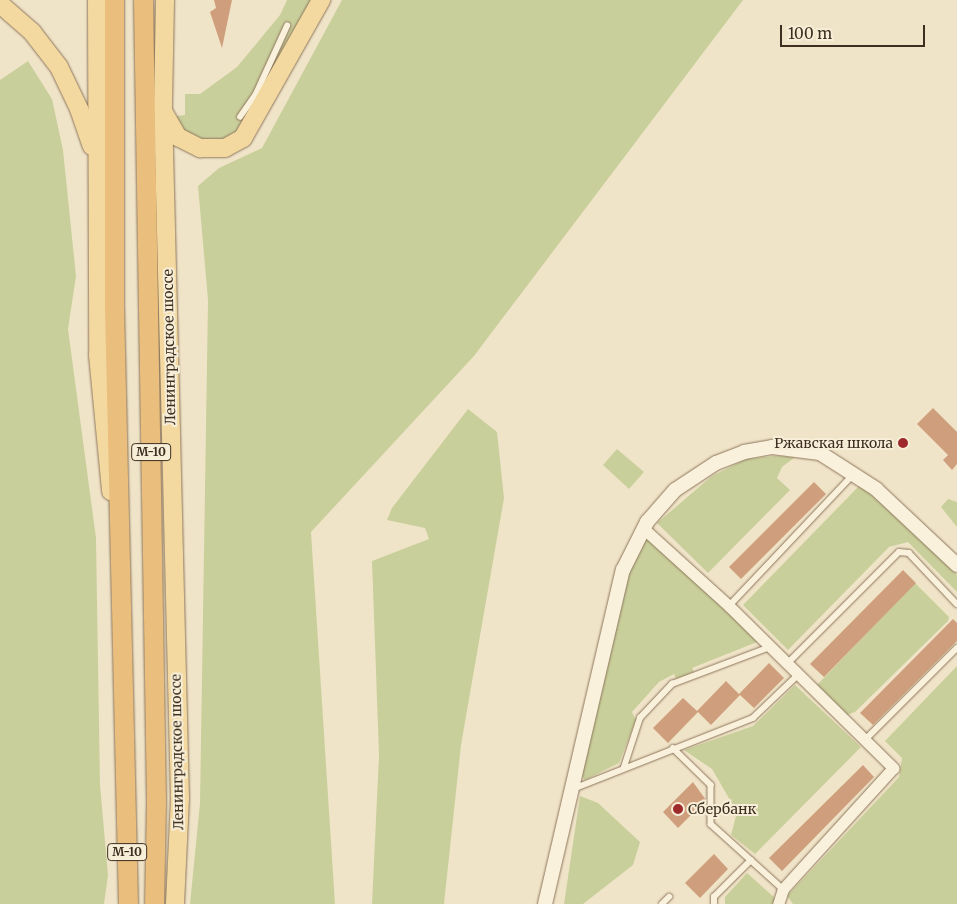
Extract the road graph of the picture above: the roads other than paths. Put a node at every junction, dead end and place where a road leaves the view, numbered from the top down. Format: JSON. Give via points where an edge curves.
{"nodes":[{"id":1,"x":97,"y":0,"type":"edge"},
{"id":2,"x":114,"y":0,"type":"edge"},
{"id":3,"x":143,"y":0,"type":"edge"},
{"id":4,"x":165,"y":0,"type":"edge"},
{"id":5,"x":321,"y":0,"type":"edge"},
{"id":6,"x":0,"y":4,"type":"edge"},
{"id":7,"x":287,"y":26,"type":"dead end"},
{"id":8,"x":263,"y":94,"type":"junction"},
{"id":9,"x":163,"y":109,"type":"junction"},
{"id":10,"x":240,"y":117,"type":"dead end"},
{"id":11,"x":97,"y":166,"type":"junction"},
{"id":12,"x":855,"y":473,"type":"junction"},
{"id":13,"x":643,"y":528,"type":"junction"},
{"id":14,"x":957,"y":565,"type":"edge"},
{"id":15,"x":119,"y":568,"type":"junction"},
{"id":16,"x":957,"y":604,"type":"edge"},
{"id":17,"x":729,"y":606,"type":"junction"},
{"id":18,"x":770,"y":647,"type":"junction"},
{"id":19,"x":957,"y":648,"type":"edge"},
{"id":20,"x":787,"y":664,"type":"junction"},
{"id":21,"x":798,"y":675,"type":"junction"},
{"id":22,"x":865,"y":740,"type":"junction"},
{"id":23,"x":672,"y":748,"type":"junction"},
{"id":24,"x":624,"y":767,"type":"junction"},
{"id":25,"x":571,"y":790,"type":"junction"},
{"id":26,"x":751,"y":860,"type":"junction"},
{"id":27,"x":783,"y":889,"type":"junction"},
{"id":28,"x":669,"y":897,"type":"dead end"},
{"id":29,"x":128,"y":904,"type":"edge"},
{"id":30,"x":154,"y":904,"type":"edge"},
{"id":31,"x":175,"y":904,"type":"edge"},
{"id":32,"x":545,"y":904,"type":"edge"},
{"id":33,"x":662,"y":904,"type":"edge"},
{"id":34,"x":714,"y":904,"type":"edge"},
{"id":35,"x":778,"y":904,"type":"edge"}],
"edges":[{"from":1,"to":11,"type":"main road","number":"М-10"},
{"from":2,"to":15,"type":"highway","number":"М-10","via":[[114,307]]},
{"from":3,"to":30,"type":"highway","name":"Ленинградское шоссе","number":"М-10","via":[[156,802]]},
{"from":4,"to":9,"type":"main road","name":"Ленинградское шоссе"},
{"from":5,"to":8,"type":"main road"},
{"from":6,"to":11,"type":"main road","via":[[32,32],[58,67],[79,109]]},
{"from":7,"to":8,"type":"lane"},
{"from":8,"to":9,"type":"main road","via":[[243,138],[215,149],[200,148],[178,137]]},
{"from":8,"to":10,"type":"lane"},
{"from":9,"to":31,"type":"main road","name":"Ленинградское шоссе","via":[[180,798]]},
{"from":11,"to":15,"type":"main road","number":"М-10","via":[[98,354]]},
{"from":12,"to":13,"type":"street","via":[[833,459],[803,449],[772,447],[744,452],[687,480],[664,500]]},
{"from":12,"to":14,"type":"street"},
{"from":12,"to":17,"type":"lane"},
{"from":13,"to":17,"type":"street"},
{"from":13,"to":25,"type":"street","via":[[624,570]]},
{"from":15,"to":29,"type":"highway","number":"М-10"},
{"from":16,"to":20,"type":"lane","via":[[909,553],[898,552]]},
{"from":17,"to":18,"type":"street"},
{"from":18,"to":20,"type":"street"},
{"from":18,"to":24,"type":"lane","via":[[672,684],[640,718]]},
{"from":19,"to":22,"type":"lane"},
{"from":20,"to":21,"type":"street"},
{"from":21,"to":22,"type":"street"},
{"from":21,"to":23,"type":"lane","via":[[753,718]]},
{"from":22,"to":27,"type":"street","via":[[893,768]]},
{"from":23,"to":24,"type":"lane"},
{"from":23,"to":26,"type":"lane","via":[[711,784],[712,824]]},
{"from":24,"to":25,"type":"lane"},
{"from":25,"to":32,"type":"street"},
{"from":26,"to":27,"type":"lane"},
{"from":26,"to":34,"type":"lane","via":[[714,897]]},
{"from":27,"to":35,"type":"street"},
{"from":28,"to":33,"type":"lane"}]}
